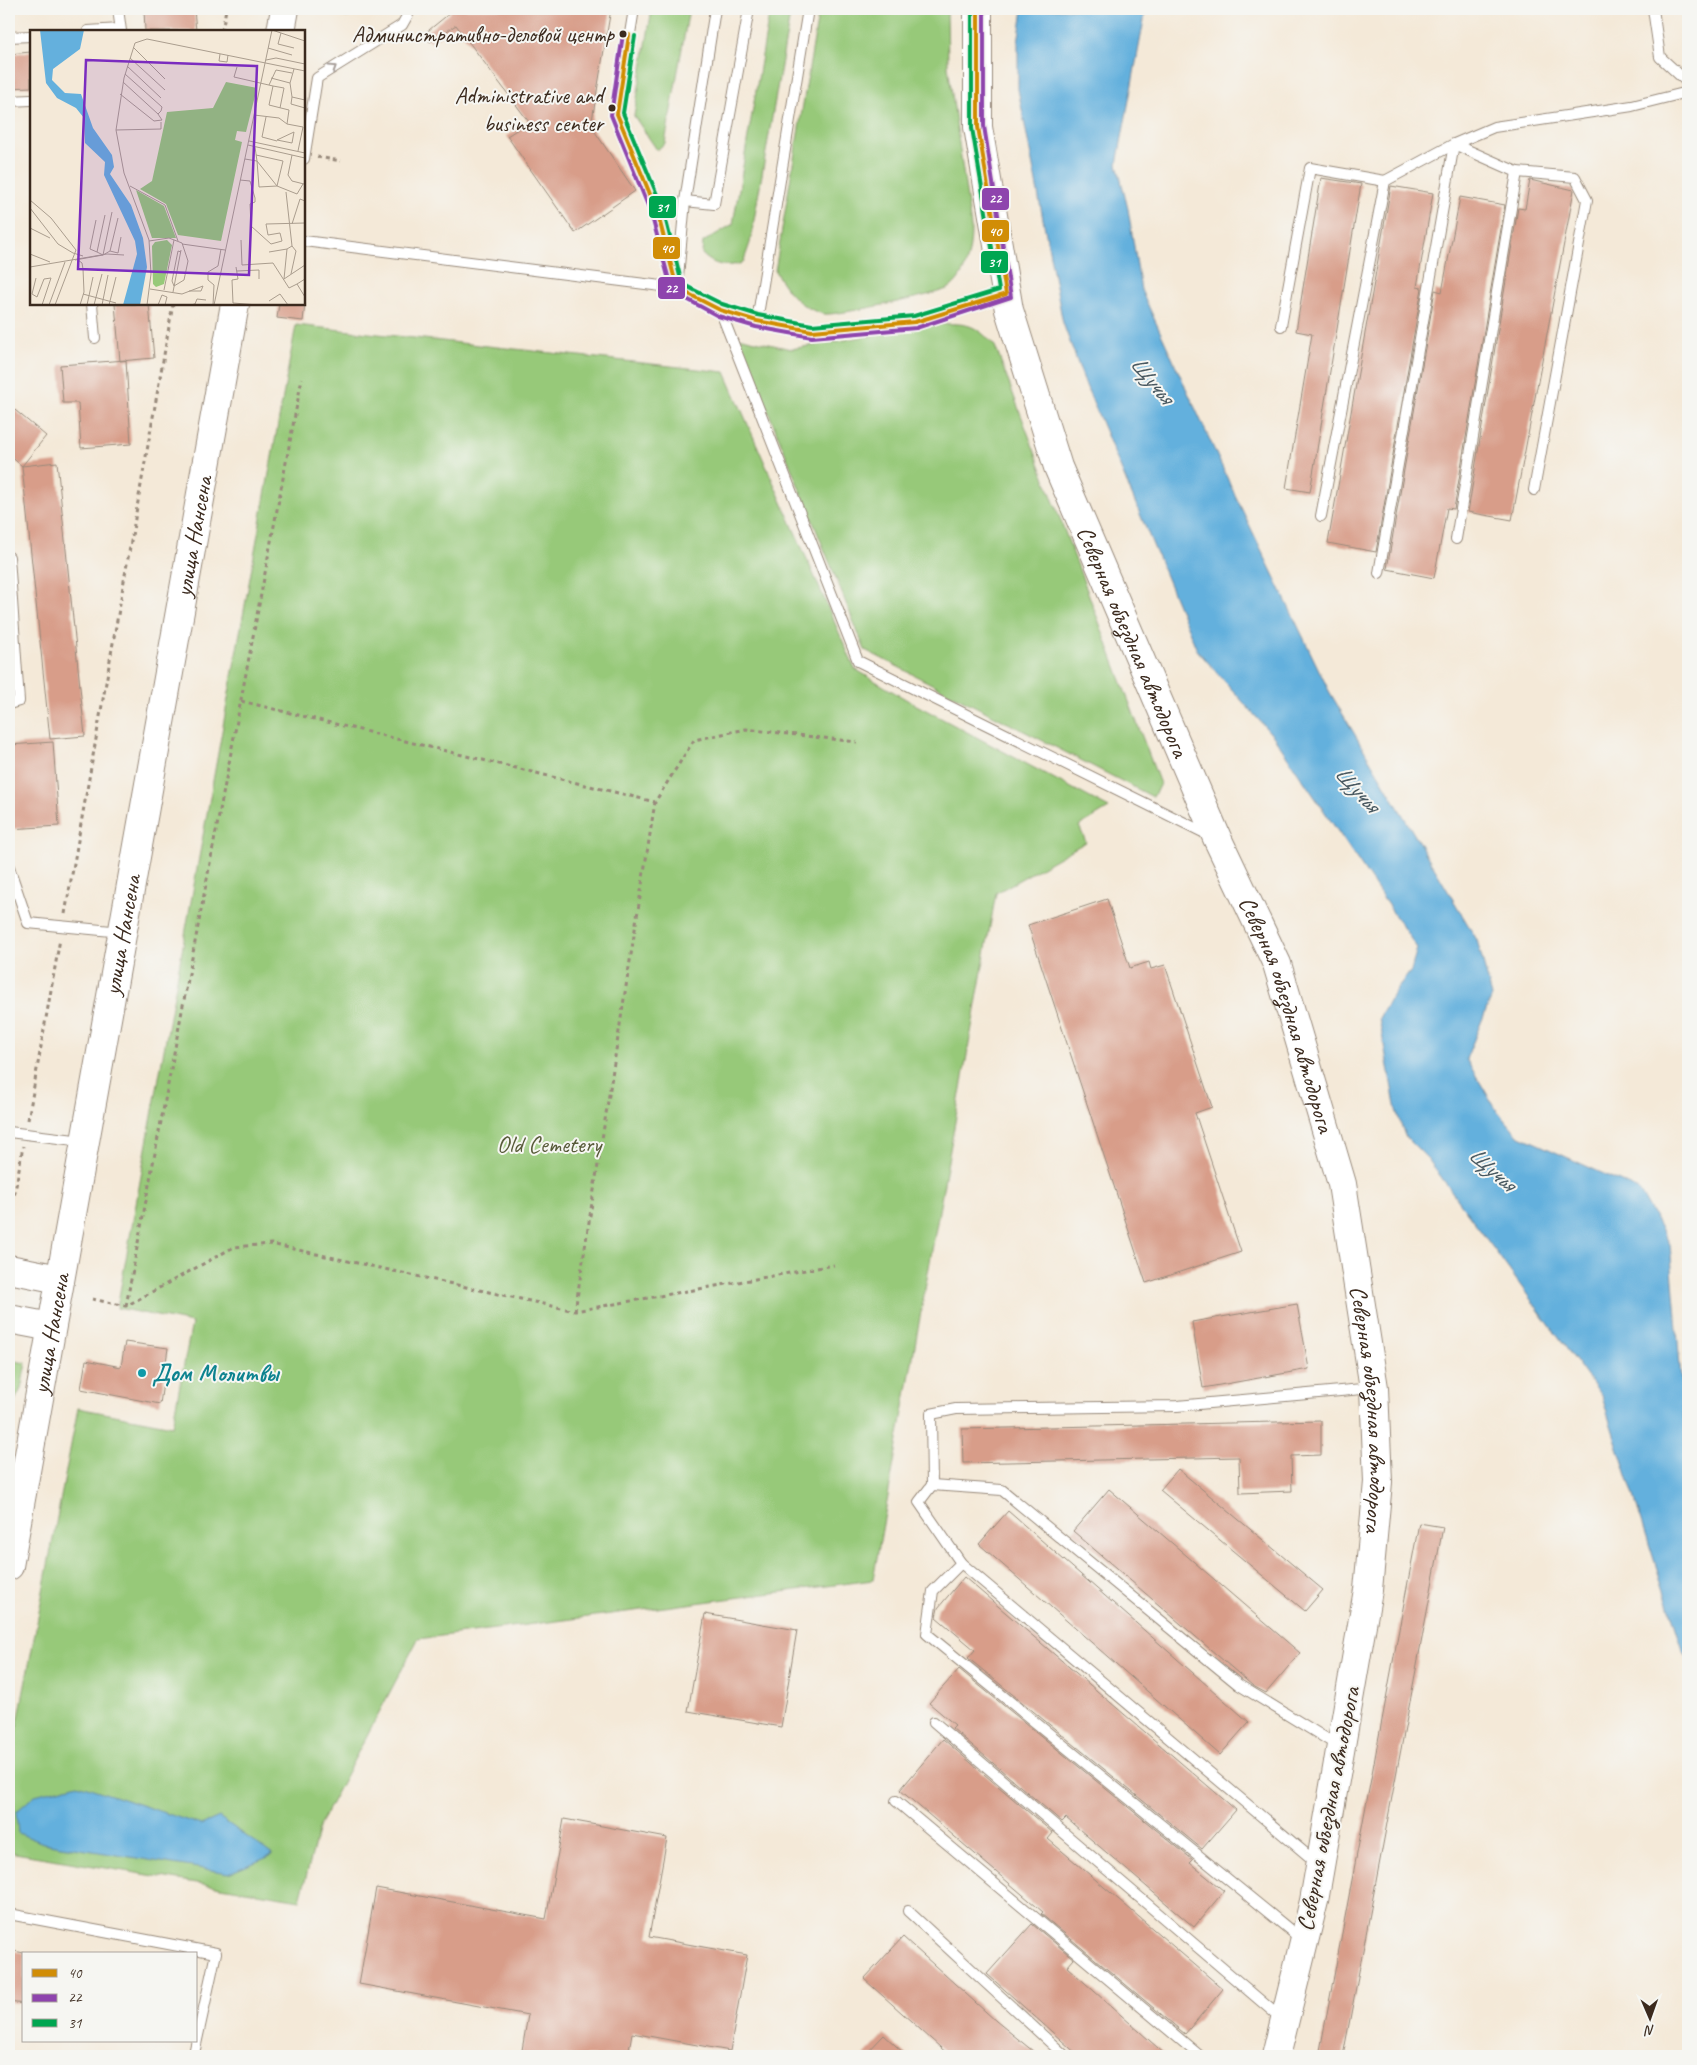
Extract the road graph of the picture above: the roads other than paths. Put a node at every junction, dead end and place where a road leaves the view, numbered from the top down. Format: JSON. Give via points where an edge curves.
{"nodes":[{"id":1,"x":118,"y":9,"type":"edge"},
{"id":2,"x":285,"y":9,"type":"edge"},
{"id":3,"x":411,"y":9,"type":"edge"},
{"id":4,"x":634,"y":9,"type":"edge"},
{"id":5,"x":715,"y":9,"type":"edge"},
{"id":6,"x":750,"y":9,"type":"edge"},
{"id":7,"x":808,"y":9,"type":"edge"},
{"id":8,"x":978,"y":9,"type":"edge"},
{"id":9,"x":1653,"y":9,"type":"edge"},
{"id":10,"x":120,"y":30,"type":"edge"},
{"id":11,"x":281,"y":30,"type":"edge"},
{"id":12,"x":30,"y":36,"type":"edge"},
{"id":13,"x":9,"y":37,"type":"edge"},
{"id":14,"x":1688,"y":80,"type":"edge"},
{"id":15,"x":1688,"y":92,"type":"edge"},
{"id":16,"x":30,"y":100,"type":"edge"},
{"id":17,"x":9,"y":101,"type":"edge"},
{"id":18,"x":1454,"y":144,"type":"junction"},
{"id":19,"x":305,"y":151,"type":"edge"},
{"id":20,"x":1517,"y":172,"type":"junction"},
{"id":21,"x":1385,"y":181,"type":"junction"},
{"id":22,"x":685,"y":201,"type":"junction"},
{"id":23,"x":305,"y":241,"type":"edge"},
{"id":24,"x":677,"y":288,"type":"junction"},
{"id":25,"x":1006,"y":294,"type":"junction"},
{"id":26,"x":92,"y":305,"type":"edge"},
{"id":27,"x":235,"y":305,"type":"edge"},
{"id":28,"x":720,"y":310,"type":"junction"},
{"id":29,"x":757,"y":321,"type":"junction"},
{"id":30,"x":1281,"y":326,"type":"dead end"},
{"id":31,"x":95,"y":338,"type":"dead end"},
{"id":32,"x":1534,"y":490,"type":"dead end"},
{"id":33,"x":1321,"y":516,"type":"dead end"},
{"id":34,"x":1456,"y":539,"type":"dead end"},
{"id":35,"x":9,"y":557,"type":"edge"},
{"id":36,"x":1379,"y":573,"type":"dead end"},
{"id":37,"x":9,"y":704,"type":"edge"},
{"id":38,"x":1217,"y":838,"type":"junction"},
{"id":39,"x":9,"y":868,"type":"edge"},
{"id":40,"x":123,"y":933,"type":"junction"},
{"id":41,"x":9,"y":1132,"type":"edge"},
{"id":42,"x":84,"y":1142,"type":"junction"},
{"id":43,"x":9,"y":1269,"type":"edge"},
{"id":44,"x":59,"y":1278,"type":"junction"},
{"id":45,"x":9,"y":1319,"type":"edge"},
{"id":46,"x":51,"y":1327,"type":"junction"},
{"id":47,"x":1374,"y":1388,"type":"junction"},
{"id":48,"x":932,"y":1485,"type":"junction"},
{"id":49,"x":961,"y":1563,"type":"junction"},
{"id":50,"x":9,"y":1566,"type":"edge"},
{"id":51,"x":934,"y":1722,"type":"dead end"},
{"id":52,"x":1341,"y":1747,"type":"junction"},
{"id":53,"x":896,"y":1801,"type":"dead end"},
{"id":54,"x":1320,"y":1865,"type":"junction"},
{"id":55,"x":908,"y":1911,"type":"dead end"},
{"id":56,"x":9,"y":1914,"type":"edge"},
{"id":57,"x":1304,"y":1941,"type":"junction"},
{"id":58,"x":1284,"y":2022,"type":"junction"},
{"id":59,"x":198,"y":2036,"type":"edge"},
{"id":60,"x":197,"y":2042,"type":"edge"},
{"id":61,"x":195,"y":2050,"type":"dead end"},
{"id":62,"x":1065,"y":2056,"type":"edge"},
{"id":63,"x":1200,"y":2056,"type":"edge"},
{"id":64,"x":1276,"y":2056,"type":"edge"}],
"edges":[{"from":1,"to":10,"type":"lane"},
{"from":2,"to":11,"type":"street"},
{"from":19,"to":3,"type":"lane","one_way":true,"via":[[317,78],[402,25]]},
{"from":4,"to":24,"type":"lane","via":[[617,114],[657,211]]},
{"from":5,"to":22,"type":"lane"},
{"from":6,"to":22,"type":"lane","via":[[714,204]]},
{"from":7,"to":29,"type":"lane"},
{"from":8,"to":25,"type":"street","name":"Северная объездная автодорога","via":[[978,127]]},
{"from":9,"to":14,"type":"lane","via":[[1660,57]]},
{"from":12,"to":13,"type":"lane"},
{"from":15,"to":18,"type":"lane","via":[[1632,106],[1494,127]]},
{"from":16,"to":17,"type":"lane"},
{"from":18,"to":20,"type":"lane"},
{"from":18,"to":21,"type":"lane"},
{"from":18,"to":36,"type":"lane"},
{"from":20,"to":32,"type":"lane","via":[[1575,177],[1587,200]]},
{"from":20,"to":34,"type":"lane"},
{"from":21,"to":30,"type":"lane","via":[[1310,168]]},
{"from":21,"to":33,"type":"lane"},
{"from":22,"to":24,"type":"lane"},
{"from":23,"to":24,"type":"lane"},
{"from":24,"to":28,"type":"lane"},
{"from":25,"to":29,"type":"lane","via":[[915,322],[812,331]]},
{"from":25,"to":38,"type":"street","name":"Северная объездная автодорога","via":[[1058,467]]},
{"from":26,"to":31,"type":"lane"},
{"from":27,"to":40,"type":"street","name":"улица Нансена"},
{"from":28,"to":29,"type":"lane"},
{"from":28,"to":38,"type":"lane","via":[[858,661]]},
{"from":35,"to":37,"type":"lane","via":[[19,701]]},
{"from":38,"to":47,"type":"street","name":"Северная объездная автодорога","via":[[1277,964],[1342,1184]]},
{"from":39,"to":40,"type":"lane","via":[[28,923]]},
{"from":40,"to":42,"type":"street","name":"улица Нансена"},
{"from":41,"to":42,"type":"lane"},
{"from":42,"to":44,"type":"street","name":"улица Нансена"},
{"from":43,"to":44,"type":"street"},
{"from":44,"to":46,"type":"street","name":"улица Нансена"},
{"from":45,"to":46,"type":"street"},
{"from":46,"to":50,"type":"street","name":"улица Нансена"},
{"from":47,"to":48,"type":"lane","via":[[1177,1406],[956,1409],[931,1414]]},
{"from":47,"to":52,"type":"street","name":"Северная объездная автодорога","via":[[1378,1482],[1368,1590]]},
{"from":48,"to":49,"type":"lane","via":[[919,1502]]},
{"from":48,"to":52,"type":"lane","via":[[1002,1490],[1239,1686]]},
{"from":49,"to":54,"type":"lane"},
{"from":49,"to":57,"type":"lane","via":[[933,1591],[927,1634]]},
{"from":51,"to":58,"type":"lane"},
{"from":52,"to":54,"type":"street","name":"Северная объездная автодорога"},
{"from":53,"to":63,"type":"lane"},
{"from":54,"to":57,"type":"street","name":"Северная объездная автодорога"},
{"from":55,"to":62,"type":"lane"},
{"from":56,"to":59,"type":"lane","via":[[216,1953]]},
{"from":57,"to":58,"type":"street","name":"Северная объездная автодорога"},
{"from":58,"to":64,"type":"street","name":"Северная объездная автодорога"},
{"from":60,"to":61,"type":"lane"}]}
